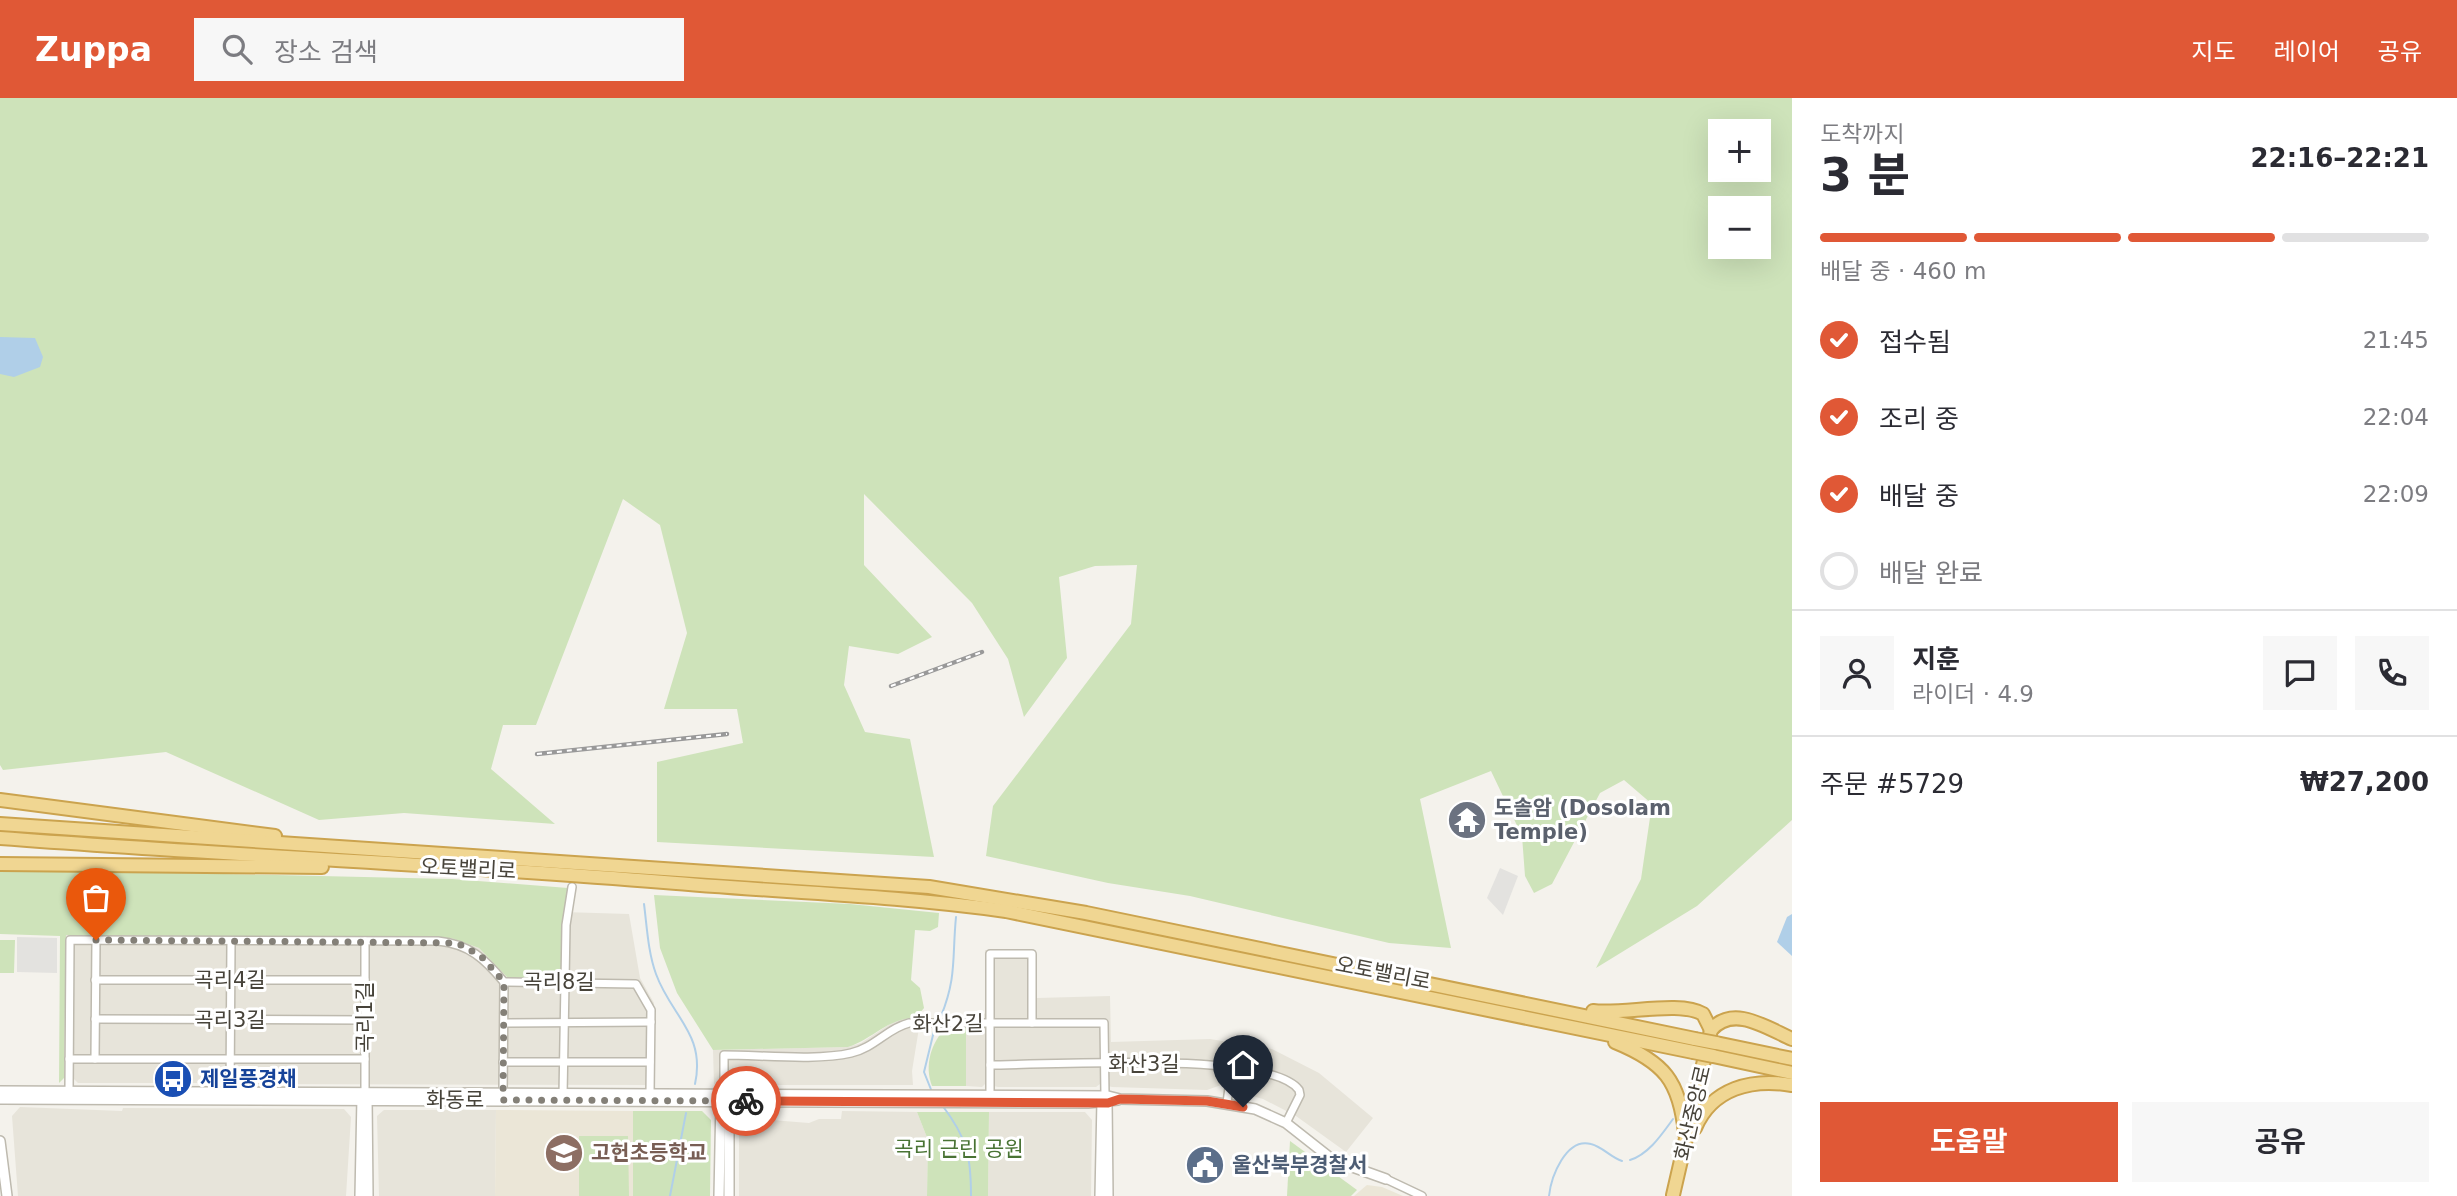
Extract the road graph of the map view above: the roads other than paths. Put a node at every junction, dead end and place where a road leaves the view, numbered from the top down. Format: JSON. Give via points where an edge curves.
{"nodes":[{"id":1,"x":0,"y":800,"type":"edge"},
{"id":2,"x":0,"y":824,"type":"edge"},
{"id":3,"x":0,"y":838,"type":"edge"},
{"id":4,"x":344,"y":849,"type":"junction"},
{"id":5,"x":0,"y":864,"type":"edge"},
{"id":6,"x":391,"y":865,"type":"junction"},
{"id":7,"x":621,"y":871,"type":"junction"},
{"id":8,"x":663,"y":875,"type":"junction"},
{"id":9,"x":572,"y":887,"type":"dead end"},
{"id":10,"x":96,"y":940,"type":"junction"},
{"id":11,"x":231,"y":941,"type":"junction"},
{"id":12,"x":365,"y":941,"type":"junction"},
{"id":13,"x":96,"y":980,"type":"junction"},
{"id":14,"x":231,"y":980,"type":"junction"},
{"id":15,"x":365,"y":980,"type":"junction"},
{"id":16,"x":504,"y":982,"type":"junction"},
{"id":17,"x":565,"y":982,"type":"junction"},
{"id":18,"x":1544,"y":1006,"type":"junction"},
{"id":19,"x":95,"y":1020,"type":"junction"},
{"id":20,"x":230,"y":1020,"type":"junction"},
{"id":21,"x":365,"y":1020,"type":"junction"},
{"id":22,"x":651,"y":1022,"type":"junction"},
{"id":23,"x":504,"y":1023,"type":"junction"},
{"id":24,"x":564,"y":1023,"type":"junction"},
{"id":25,"x":990,"y":1023,"type":"junction"},
{"id":26,"x":1032,"y":1023,"type":"junction"},
{"id":27,"x":1575,"y":1027,"type":"junction"},
{"id":28,"x":1792,"y":1039,"type":"edge"},
{"id":29,"x":1713,"y":1043,"type":"junction"},
{"id":30,"x":1694,"y":1045,"type":"junction"},
{"id":31,"x":69,"y":1059,"type":"junction"},
{"id":32,"x":95,"y":1059,"type":"junction"},
{"id":33,"x":230,"y":1059,"type":"junction"},
{"id":34,"x":365,"y":1059,"type":"junction"},
{"id":35,"x":1792,"y":1059,"type":"edge"},
{"id":36,"x":503,"y":1062,"type":"junction"},
{"id":37,"x":564,"y":1062,"type":"junction"},
{"id":38,"x":650,"y":1062,"type":"junction"},
{"id":39,"x":1104,"y":1064,"type":"junction"},
{"id":40,"x":989,"y":1065,"type":"junction"},
{"id":41,"x":1232,"y":1065,"type":"junction"},
{"id":42,"x":1792,"y":1073,"type":"edge"},
{"id":43,"x":1792,"y":1085,"type":"edge"},
{"id":44,"x":0,"y":1091,"type":"edge"},
{"id":45,"x":69,"y":1091,"type":"junction"},
{"id":46,"x":650,"y":1094,"type":"junction"},
{"id":47,"x":230,"y":1095,"type":"junction"},
{"id":48,"x":990,"y":1095,"type":"junction"},
{"id":49,"x":365,"y":1097,"type":"junction"},
{"id":50,"x":503,"y":1097,"type":"junction"},
{"id":51,"x":564,"y":1097,"type":"junction"},
{"id":52,"x":0,"y":1098,"type":"edge"},
{"id":53,"x":724,"y":1099,"type":"junction"},
{"id":54,"x":946,"y":1099,"type":"junction"},
{"id":55,"x":1105,"y":1101,"type":"junction"},
{"id":56,"x":1227,"y":1103,"type":"junction"},
{"id":57,"x":1286,"y":1123,"type":"junction"},
{"id":58,"x":0,"y":1141,"type":"edge"},
{"id":59,"x":1686,"y":1148,"type":"junction"},
{"id":60,"x":1386,"y":1179,"type":"joint"},
{"id":61,"x":1673,"y":1195,"type":"edge"},
{"id":62,"x":7,"y":1196,"type":"edge"},
{"id":63,"x":360,"y":1196,"type":"edge"},
{"id":64,"x":368,"y":1196,"type":"edge"},
{"id":65,"x":719,"y":1196,"type":"edge"},
{"id":66,"x":729,"y":1196,"type":"edge"},
{"id":67,"x":1100,"y":1196,"type":"edge"},
{"id":68,"x":1108,"y":1196,"type":"edge"},
{"id":69,"x":1422,"y":1196,"type":"edge"}],
"edges":[{"from":1,"to":4,"type":"highway","via":[[256,832]]},
{"from":2,"to":4,"type":"highway","name":"오토밸리로"},
{"from":3,"to":6,"type":"highway","name":"오토밸리로"},
{"from":4,"to":7,"type":"highway","name":"오토밸리로"},
{"from":5,"to":6,"type":"highway"},
{"from":6,"to":7,"type":"highway","name":"오토밸리로"},
{"from":7,"to":8,"type":"highway","name":"오토밸리로"},
{"from":8,"to":18,"type":"highway","name":"오토밸리로","via":[[973,893]]},
{"from":8,"to":27,"type":"highway","name":"오토밸리로","via":[[977,907]]},
{"from":9,"to":17,"type":"street"},
{"from":10,"to":11,"type":"street","name":"곡리8길"},
{"from":10,"to":13,"type":"street"},
{"from":10,"to":31,"type":"street","name":"곡리8길","via":[[70,940]]},
{"from":11,"to":12,"type":"street","name":"곡리8길"},
{"from":11,"to":14,"type":"street"},
{"from":12,"to":15,"type":"street","name":"곡리1길"},
{"from":12,"to":16,"type":"street","name":"곡리8길","via":[[457,943],[481,956]]},
{"from":13,"to":14,"type":"street","name":"곡리4길"},
{"from":13,"to":19,"type":"street"},
{"from":14,"to":15,"type":"street","name":"곡리4길"},
{"from":14,"to":20,"type":"street"},
{"from":15,"to":21,"type":"street","name":"곡리1길"},
{"from":16,"to":17,"type":"street","name":"곡리8길"},
{"from":16,"to":23,"type":"street"},
{"from":17,"to":22,"type":"street","name":"곡리8길","via":[[636,984],[650,1006]]},
{"from":17,"to":24,"type":"street"},
{"from":18,"to":29,"type":"highway","via":[[1615,1014],[1688,1008],[1703,1014]]},
{"from":18,"to":30,"type":"highway","name":"오토밸리로"},
{"from":19,"to":20,"type":"street","name":"곡리3길"},
{"from":19,"to":32,"type":"street"},
{"from":20,"to":21,"type":"street","name":"곡리3길"},
{"from":20,"to":33,"type":"street"},
{"from":21,"to":34,"type":"street","name":"곡리1길"},
{"from":22,"to":24,"type":"street"},
{"from":22,"to":38,"type":"street","name":"곡리8길"},
{"from":23,"to":24,"type":"street"},
{"from":23,"to":36,"type":"street"},
{"from":24,"to":37,"type":"street"},
{"from":25,"to":26,"type":"street","name":"화산2길"},
{"from":25,"to":26,"type":"street","via":[[990,954],[1032,954]]},
{"from":25,"to":40,"type":"street"},
{"from":25,"to":53,"type":"street","name":"화산2길","via":[[903,1025],[872,1046],[850,1054],[724,1055]]},
{"from":26,"to":39,"type":"street","name":"화산2길","via":[[1104,1023]]},
{"from":27,"to":30,"type":"highway","name":"오토밸리로"},
{"from":27,"to":59,"type":"highway","via":[[1641,1053],[1665,1073],[1682,1109]]},
{"from":28,"to":29,"type":"highway","via":[[1734,1017],[1718,1022]]},
{"from":29,"to":30,"type":"highway","name":"오토밸리로","bridge":true},
{"from":29,"to":35,"type":"highway","name":"오토밸리로"},
{"from":29,"to":42,"type":"highway","name":"오토밸리로"},
{"from":29,"to":59,"type":"highway","name":"화산중앙로"},
{"from":31,"to":32,"type":"street"},
{"from":31,"to":45,"type":"street","name":"곡리8길"},
{"from":32,"to":33,"type":"street"},
{"from":33,"to":34,"type":"street"},
{"from":33,"to":47,"type":"street"},
{"from":34,"to":49,"type":"street","name":"곡리1길"},
{"from":36,"to":37,"type":"street"},
{"from":36,"to":50,"type":"street"},
{"from":37,"to":38,"type":"street"},
{"from":37,"to":51,"type":"street"},
{"from":38,"to":46,"type":"street","name":"곡리8길"},
{"from":39,"to":40,"type":"street","name":"화산3길"},
{"from":39,"to":41,"type":"street","name":"화산3길"},
{"from":39,"to":55,"type":"street","name":"화산2길"},
{"from":40,"to":48,"type":"street"},
{"from":41,"to":56,"type":"street"},
{"from":41,"to":57,"type":"street","name":"화산3길","via":[[1296,1085],[1300,1095]]},
{"from":43,"to":59,"type":"highway","via":[[1754,1083],[1726,1092],[1700,1117]]},
{"from":44,"to":45,"type":"street","name":"화동로"},
{"from":45,"to":47,"type":"street","name":"화동로"},
{"from":46,"to":51,"type":"street","name":"화동로"},
{"from":46,"to":53,"type":"street","name":"화동로"},
{"from":47,"to":49,"type":"street","name":"화동로"},
{"from":47,"to":52,"type":"street","name":"화동로"},
{"from":48,"to":54,"type":"street","name":"화동로"},
{"from":48,"to":55,"type":"street","name":"화동로"},
{"from":49,"to":50,"type":"street","name":"화동로"},
{"from":49,"to":63,"type":"street"},
{"from":49,"to":64,"type":"street"},
{"from":50,"to":51,"type":"street","name":"화동로"},
{"from":51,"to":53,"type":"street","name":"화동로"},
{"from":53,"to":54,"type":"street","name":"화동로"},
{"from":53,"to":65,"type":"street"},
{"from":53,"to":66,"type":"street"},
{"from":54,"to":55,"type":"street","name":"화동로"},
{"from":55,"to":56,"type":"street","name":"화동로"},
{"from":55,"to":67,"type":"street"},
{"from":55,"to":68,"type":"street"},
{"from":56,"to":57,"type":"street","name":"화동로"},
{"from":57,"to":60,"type":"street","name":"화동로","via":[[1333,1160]]},
{"from":58,"to":62,"type":"street"},
{"from":59,"to":61,"type":"highway","name":"화산중앙로"},
{"from":60,"to":69,"type":"street","name":"화동로"}]}
